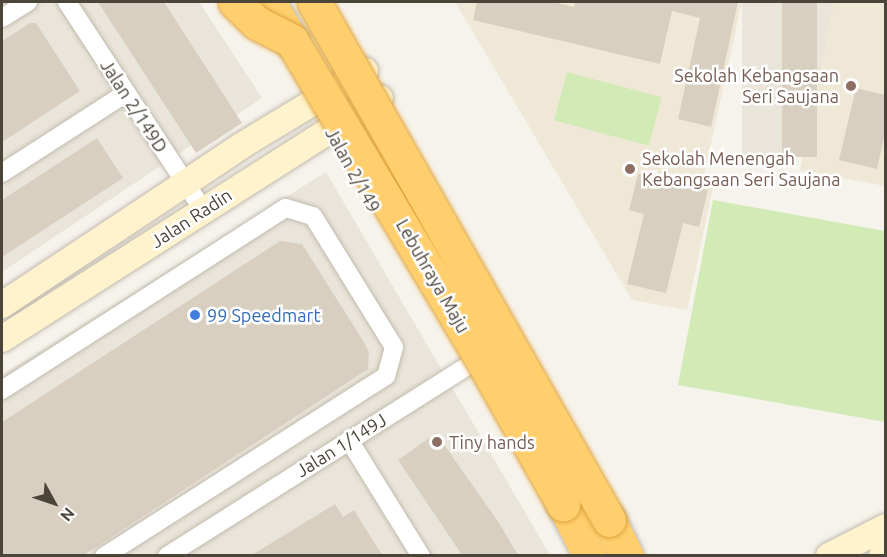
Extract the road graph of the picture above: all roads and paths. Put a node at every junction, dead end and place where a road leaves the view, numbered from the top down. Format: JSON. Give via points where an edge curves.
{"nodes":[{"id":1,"x":28,"y":2,"type":"edge"},
{"id":2,"x":67,"y":2,"type":"edge"},
{"id":3,"x":235,"y":2,"type":"edge"},
{"id":4,"x":258,"y":2,"type":"edge"},
{"id":5,"x":269,"y":2,"type":"edge"},
{"id":6,"x":314,"y":2,"type":"edge"},
{"id":7,"x":325,"y":2,"type":"edge"},
{"id":8,"x":2,"y":18,"type":"edge"},
{"id":9,"x":292,"y":41,"type":"junction"},
{"id":10,"x":365,"y":71,"type":"junction"},
{"id":11,"x":126,"y":93,"type":"junction"},
{"id":12,"x":381,"y":98,"type":"junction"},
{"id":13,"x":314,"y":100,"type":"junction"},
{"id":14,"x":329,"y":128,"type":"junction"},
{"id":15,"x":2,"y":173,"type":"edge"},
{"id":16,"x":184,"y":183,"type":"junction"},
{"id":17,"x":203,"y":210,"type":"junction"},
{"id":18,"x":2,"y":305,"type":"edge"},
{"id":19,"x":516,"y":336,"type":"junction"},
{"id":20,"x":2,"y":339,"type":"edge"},
{"id":21,"x":467,"y":366,"type":"junction"},
{"id":22,"x":2,"y":390,"type":"edge"},
{"id":23,"x":349,"y":440,"type":"junction"},
{"id":24,"x":885,"y":527,"type":"edge"},
{"id":25,"x":104,"y":555,"type":"edge"},
{"id":26,"x":167,"y":555,"type":"edge"},
{"id":27,"x":422,"y":555,"type":"edge"},
{"id":28,"x":575,"y":555,"type":"edge"},
{"id":29,"x":590,"y":555,"type":"edge"},
{"id":30,"x":627,"y":555,"type":"edge"},
{"id":31,"x":638,"y":555,"type":"edge"},
{"id":32,"x":830,"y":555,"type":"edge"}],
"edges":[{"from":1,"to":8,"type":"street"},
{"from":2,"to":11,"type":"street","name":"Jalan 2/149D"},
{"from":3,"to":9,"type":"highway","bridge":true,"via":[[257,22]]},
{"from":4,"to":13,"type":"main road","name":"Jalan 2/149"},
{"from":5,"to":9,"type":"highway","name":"Lebuhraya Maju"},
{"from":6,"to":30,"type":"highway","name":"Lebuhraya Maju","bridge":true},
{"from":7,"to":10,"type":"main road"},
{"from":9,"to":29,"type":"highway","name":"Lebuhraya Maju","bridge":true,"via":[[477,351]]},
{"from":10,"to":12,"type":"main road"},
{"from":10,"to":13,"type":"main road","name":"Jalan Radin"},
{"from":11,"to":15,"type":"street"},
{"from":11,"to":16,"type":"street","name":"Jalan 2/149D"},
{"from":12,"to":14,"type":"main road","name":"Jalan Radin"},
{"from":12,"to":19,"type":"main road"},
{"from":13,"to":14,"type":"main road","name":"Jalan 2/149"},
{"from":13,"to":16,"type":"main road","name":"Jalan Radin"},
{"from":14,"to":17,"type":"main road","name":"Jalan Radin"},
{"from":14,"to":21,"type":"main road","name":"Jalan 2/149"},
{"from":16,"to":17,"type":"street","name":"Jalan 2/149D"},
{"from":16,"to":18,"type":"main road","name":"Jalan Radin"},
{"from":17,"to":20,"type":"main road","name":"Jalan Radin"},
{"from":19,"to":21,"type":"street","name":"Jalan 1/149J"},
{"from":19,"to":31,"type":"main road"},
{"from":21,"to":23,"type":"street","name":"Jalan 1/149J"},
{"from":21,"to":28,"type":"main road","name":"Jalan 2/149"},
{"from":22,"to":25,"type":"street","via":[[286,208],[314,216],[394,347],[386,376]]},
{"from":23,"to":26,"type":"street","name":"Jalan 1/149J"},
{"from":23,"to":27,"type":"street"},
{"from":24,"to":32,"type":"main road"}]}
